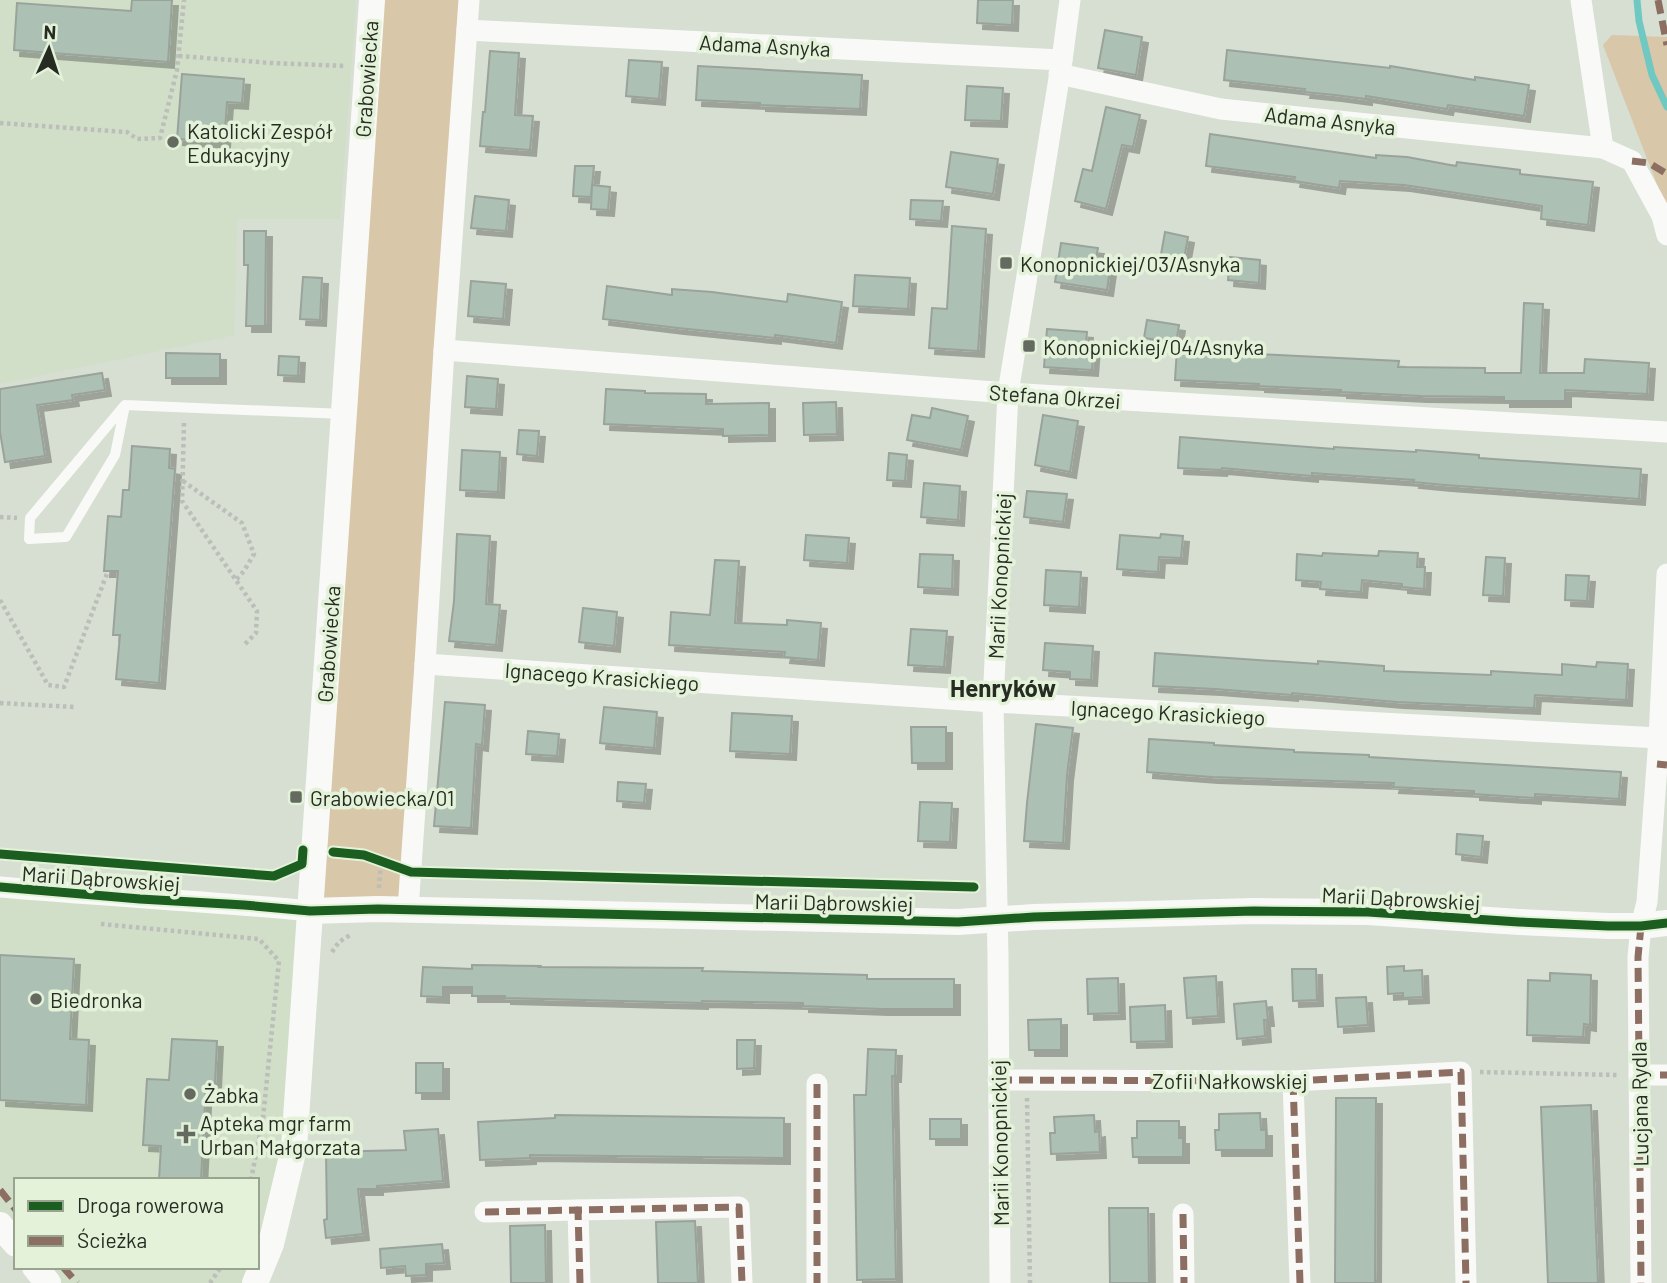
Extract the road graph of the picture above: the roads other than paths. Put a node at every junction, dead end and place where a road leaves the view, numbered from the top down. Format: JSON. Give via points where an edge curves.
{"nodes":[{"id":1,"x":372,"y":0,"type":"edge"},
{"id":2,"x":469,"y":0,"type":"edge"},
{"id":3,"x":1070,"y":0,"type":"edge"},
{"id":4,"x":1581,"y":0,"type":"edge"},
{"id":5,"x":467,"y":30,"type":"junction"},
{"id":6,"x":1061,"y":67,"type":"junction"},
{"id":7,"x":1603,"y":148,"type":"junction"},
{"id":8,"x":1667,"y":234,"type":"edge"},
{"id":9,"x":444,"y":350,"type":"junction"},
{"id":10,"x":1008,"y":393,"type":"junction"},
{"id":11,"x":125,"y":405,"type":"junction"},
{"id":12,"x":344,"y":414,"type":"junction"},
{"id":13,"x":1667,"y":432,"type":"edge"},
{"id":14,"x":1667,"y":574,"type":"edge"},
{"id":15,"x":425,"y":664,"type":"junction"},
{"id":16,"x":993,"y":702,"type":"junction"},
{"id":17,"x":1659,"y":738,"type":"junction"},
{"id":18,"x":0,"y":887,"type":"edge"},
{"id":19,"x":408,"y":910,"type":"junction"},
{"id":20,"x":310,"y":911,"type":"junction"},
{"id":21,"x":997,"y":919,"type":"junction"},
{"id":22,"x":1667,"y":923,"type":"edge"},
{"id":23,"x":1641,"y":926,"type":"junction"},
{"id":24,"x":1639,"y":1075,"type":"junction"},
{"id":25,"x":1667,"y":1075,"type":"edge"},
{"id":26,"x":998,"y":1080,"type":"junction"},
{"id":27,"x":1293,"y":1081,"type":"junction"},
{"id":28,"x":817,"y":1084,"type":"dead end"},
{"id":29,"x":578,"y":1210,"type":"junction"},
{"id":30,"x":485,"y":1212,"type":"dead end"},
{"id":31,"x":1183,"y":1214,"type":"dead end"},
{"id":32,"x":0,"y":1226,"type":"edge"},
{"id":33,"x":14,"y":1242,"type":"edge"},
{"id":34,"x":37,"y":1269,"type":"edge"},
{"id":35,"x":48,"y":1283,"type":"edge"},
{"id":36,"x":255,"y":1283,"type":"edge"},
{"id":37,"x":580,"y":1283,"type":"edge"},
{"id":38,"x":742,"y":1283,"type":"edge"},
{"id":39,"x":817,"y":1283,"type":"edge"},
{"id":40,"x":1000,"y":1283,"type":"edge"},
{"id":41,"x":1184,"y":1283,"type":"edge"},
{"id":42,"x":1300,"y":1283,"type":"edge"},
{"id":43,"x":1466,"y":1283,"type":"edge"},
{"id":44,"x":1641,"y":1283,"type":"edge"}],
"edges":[{"from":1,"to":12,"type":"street","name":"Grabowiecka"},
{"from":2,"to":5,"type":"street"},
{"from":3,"to":6,"type":"street","name":"Marii Konopnickiej"},
{"from":4,"to":7,"type":"street"},
{"from":5,"to":6,"type":"street","name":"Adama Asnyka"},
{"from":5,"to":9,"type":"street"},
{"from":6,"to":7,"type":"street","name":"Adama Asnyka","via":[[1221,110]]},
{"from":6,"to":10,"type":"street","name":"Marii Konopnickiej"},
{"from":7,"to":8,"type":"street","via":[[1632,161]]},
{"from":9,"to":10,"type":"street","name":"Stefana Okrzei"},
{"from":9,"to":15,"type":"street"},
{"from":10,"to":13,"type":"street","name":"Stefana Okrzei"},
{"from":10,"to":16,"type":"street","name":"Marii Konopnickiej"},
{"from":11,"to":11,"type":"lane","via":[[30,518],[29,539],[66,537],[115,455]]},
{"from":11,"to":12,"type":"lane"},
{"from":12,"to":20,"type":"street","name":"Grabowiecka"},
{"from":14,"to":17,"type":"street","name":"Lucjana Rydla"},
{"from":15,"to":16,"type":"street","name":"Ignacego Krasickiego"},
{"from":15,"to":19,"type":"street"},
{"from":16,"to":17,"type":"street","name":"Ignacego Krasickiego"},
{"from":16,"to":21,"type":"street","name":"Marii Konopnickiej"},
{"from":17,"to":23,"type":"street","name":"Lucjana Rydla","via":[[1647,902]]},
{"from":18,"to":20,"type":"street","name":"Marii Dąbrowskiej"},
{"from":19,"to":20,"type":"street","name":"Marii Dąbrowskiej"},
{"from":19,"to":21,"type":"street","name":"Marii Dąbrowskiej","via":[[944,922]]},
{"from":20,"to":36,"type":"street","name":"Grabowiecka","via":[[294,1148],[271,1244]]},
{"from":21,"to":23,"type":"street","name":"Marii Dąbrowskiej","via":[[1368,912]]},
{"from":21,"to":26,"type":"street","name":"Marii Konopnickiej"},
{"from":22,"to":23,"type":"street","name":"Marii Dąbrowskiej"},
{"from":23,"to":24,"type":"street","name":"Lucjana Rydla"},
{"from":24,"to":25,"type":"street"},
{"from":24,"to":44,"type":"street","name":"Lucjana Rydla"},
{"from":26,"to":27,"type":"street","name":"Zofii Nałkowskiej"},
{"from":26,"to":40,"type":"street","name":"Marii Konopnickiej"},
{"from":27,"to":42,"type":"street"},
{"from":27,"to":43,"type":"street","name":"Zofii Nałkowskiej","via":[[1461,1072]]},
{"from":28,"to":39,"type":"street"},
{"from":29,"to":30,"type":"street"},
{"from":29,"to":37,"type":"street"},
{"from":29,"to":38,"type":"street","via":[[739,1207]]},
{"from":31,"to":41,"type":"street"},
{"from":32,"to":33,"type":"street"},
{"from":34,"to":35,"type":"street"}]}
